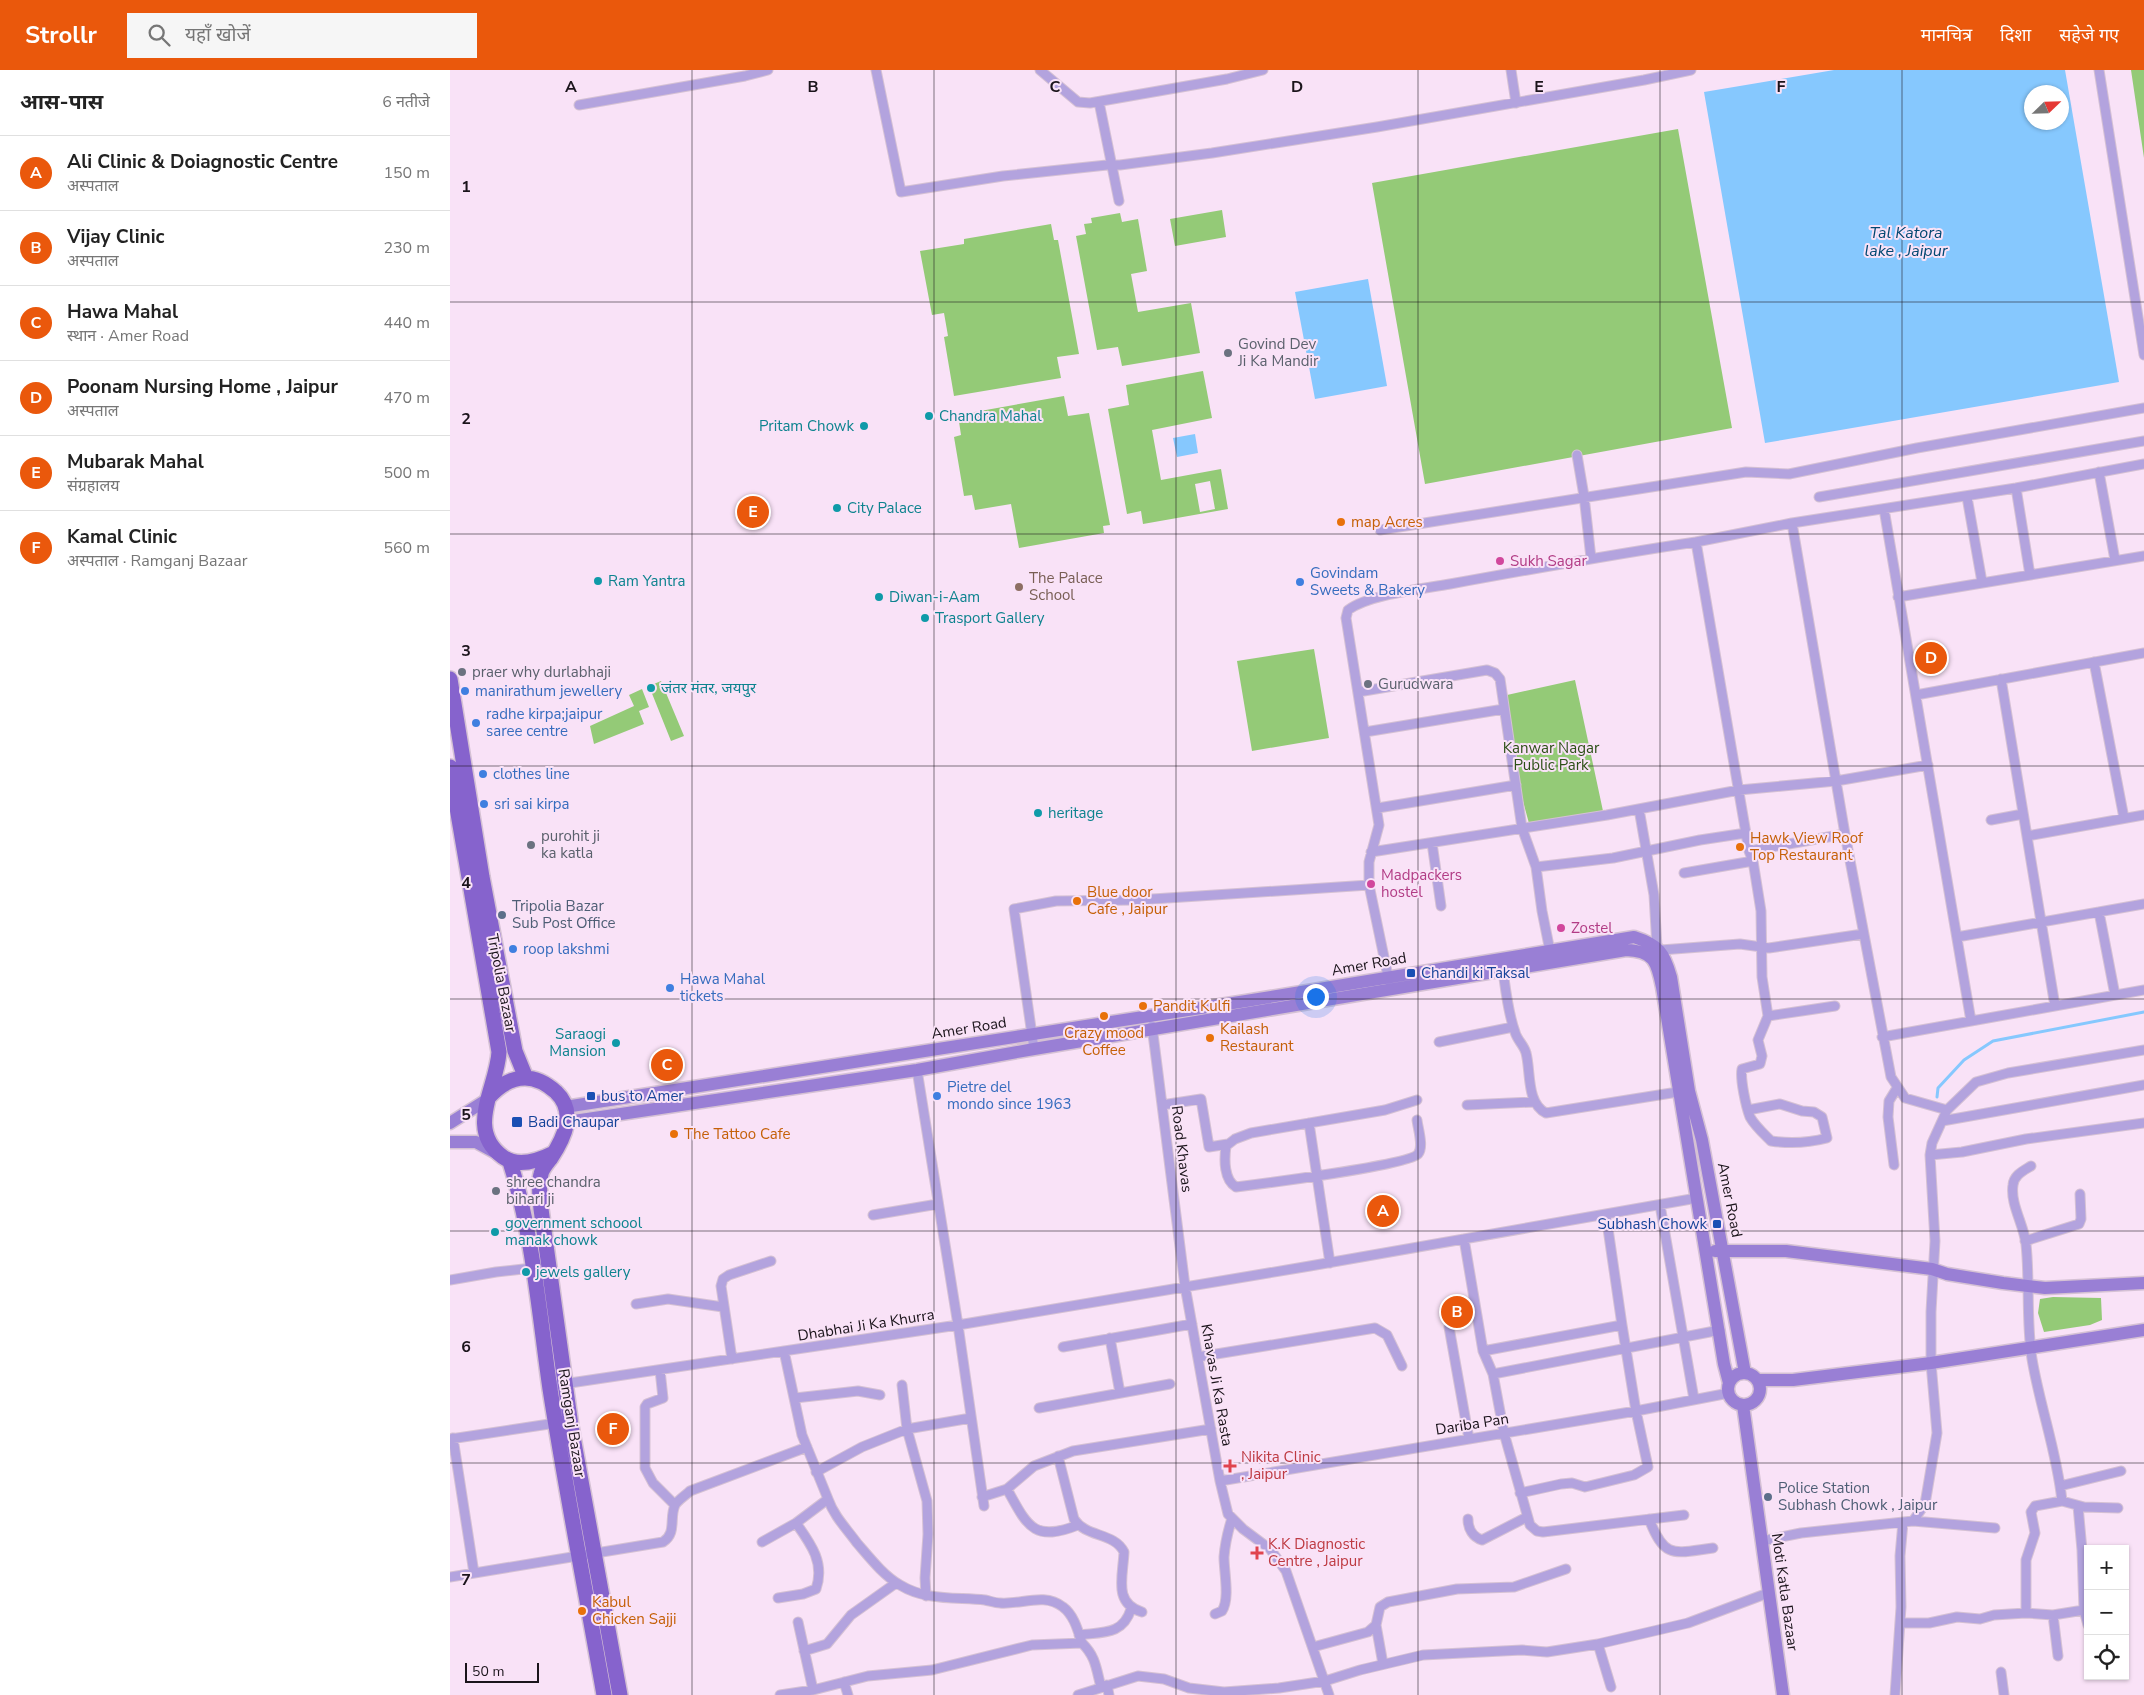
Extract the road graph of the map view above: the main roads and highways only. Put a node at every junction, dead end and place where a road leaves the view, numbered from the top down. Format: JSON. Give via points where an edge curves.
{"nodes":[{"id":1,"x":451,"y":687,"type":"edge"},
{"id":2,"x":450,"y":767,"type":"edge"},
{"id":3,"x":1551,"y":956,"type":"junction"},
{"id":4,"x":526,"y":1078,"type":"junction"},
{"id":5,"x":1684,"y":1091,"type":"junction"},
{"id":6,"x":489,"y":1098,"type":"junction"},
{"id":7,"x":565,"y":1107,"type":"junction"},
{"id":8,"x":567,"y":1122,"type":"junction"},
{"id":9,"x":450,"y":1123,"type":"edge"},
{"id":10,"x":450,"y":1142,"type":"edge"},
{"id":11,"x":554,"y":1153,"type":"junction"},
{"id":12,"x":505,"y":1158,"type":"junction"},
{"id":13,"x":1723,"y":1250,"type":"junction"},
{"id":14,"x":1706,"y":1252,"type":"junction"},
{"id":15,"x":2144,"y":1283,"type":"edge"},
{"id":16,"x":2144,"y":1330,"type":"edge"},
{"id":17,"x":1745,"y":1372,"type":"junction"},
{"id":18,"x":1757,"y":1380,"type":"junction"},
{"id":19,"x":1793,"y":1380,"type":"junction"},
{"id":20,"x":1729,"y":1388,"type":"junction"},
{"id":21,"x":1759,"y":1393,"type":"junction"},
{"id":22,"x":1743,"y":1405,"type":"junction"},
{"id":23,"x":587,"y":1554,"type":"junction"},
{"id":24,"x":604,"y":1695,"type":"edge"},
{"id":25,"x":620,"y":1695,"type":"edge"},
{"id":26,"x":1783,"y":1695,"type":"edge"}],
"edges":[{"from":1,"to":4,"type":"main road","name":"Tripolia Bazaar","via":[[515,1051]]},
{"from":2,"to":6,"type":"main road","name":"Tripolia Bazaar","via":[[499,1052]]},
{"from":3,"to":5,"type":"main road","name":"Amer Road","via":[[1626,950],[1650,956],[1658,966]]},
{"from":3,"to":5,"type":"main road","name":"Amer Road","via":[[1634,937],[1659,949],[1671,977]]},
{"from":3,"to":7,"type":"main road","name":"Amer Road","via":[[1388,977]]},
{"from":3,"to":8,"type":"main road","name":"Amer Road","via":[[1503,971],[1392,990],[917,1070]]},
{"from":4,"to":6,"type":"main road","via":[[505,1083]]},
{"from":4,"to":7,"type":"main road","via":[[550,1086]]},
{"from":5,"to":13,"type":"main road","name":"Amer Road","via":[[1702,1140]]},
{"from":5,"to":14,"type":"main road","name":"Amer Road"},
{"from":6,"to":9,"type":"main road"},
{"from":6,"to":12,"type":"main road","via":[[484,1110],[486,1136]]},
{"from":7,"to":8,"type":"main road"},
{"from":8,"to":11,"type":"main road"},
{"from":10,"to":12,"type":"main road","via":[[476,1142]]},
{"from":11,"to":12,"type":"main road","via":[[533,1162]]},
{"from":11,"to":23,"type":"main road","name":"Ramganj Bazaar","via":[[541,1173],[539,1190]]},
{"from":12,"to":23,"type":"main road","name":"Ramganj Bazaar","via":[[518,1188],[556,1423]]},
{"from":13,"to":14,"type":"main road"},
{"from":13,"to":15,"type":"main road","via":[[1786,1251],[1932,1269],[2003,1283],[2063,1288]]},
{"from":13,"to":17,"type":"main road","name":"Amer Road"},
{"from":14,"to":20,"type":"main road","name":"Amer Road"},
{"from":16,"to":19,"type":"main road","via":[[1931,1363]]},
{"from":17,"to":18,"type":"main road"},
{"from":17,"to":20,"type":"main road","via":[[1735,1375]]},
{"from":18,"to":19,"type":"main road"},
{"from":18,"to":21,"type":"main road"},
{"from":19,"to":21,"type":"main road"},
{"from":20,"to":22,"type":"main road","via":[[1734,1401]]},
{"from":21,"to":22,"type":"main road","via":[[1753,1402]]},
{"from":22,"to":26,"type":"main road","name":"Moti Katla Bazaar"},
{"from":23,"to":24,"type":"main road","name":"Ramganj Bazaar"},
{"from":23,"to":25,"type":"main road","name":"Ramganj Bazaar"}]}
